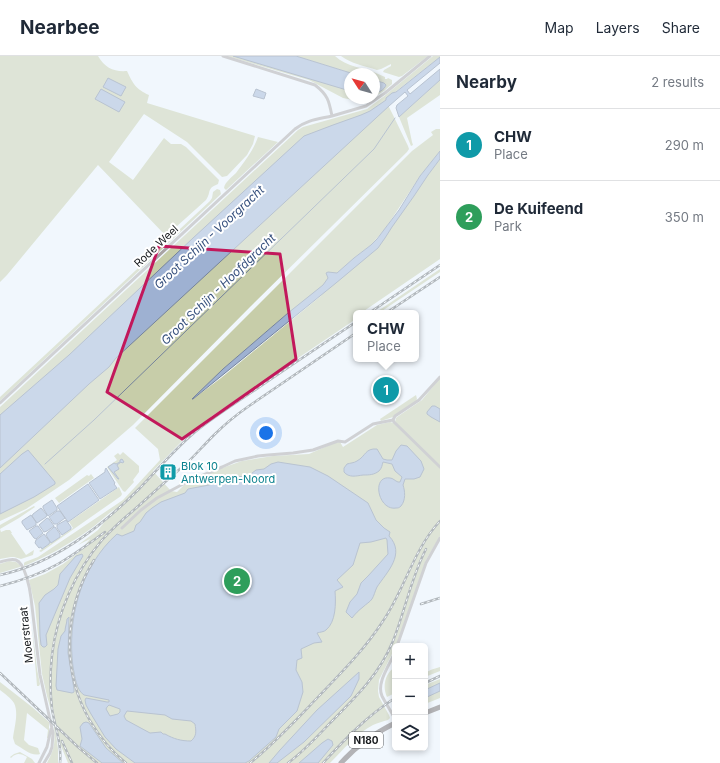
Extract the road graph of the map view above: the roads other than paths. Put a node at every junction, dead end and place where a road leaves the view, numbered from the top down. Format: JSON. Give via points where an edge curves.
{"nodes":[{"id":1,"x":223,"y":56,"type":"edge"},
{"id":2,"x":430,"y":56,"type":"edge"},
{"id":3,"x":332,"y":116,"type":"junction"},
{"id":4,"x":440,"y":377,"type":"edge"},
{"id":5,"x":0,"y":403,"type":"edge"},
{"id":6,"x":394,"y":420,"type":"junction"},
{"id":7,"x":440,"y":467,"type":"edge"},
{"id":8,"x":122,"y":528,"type":"dead end"},
{"id":9,"x":440,"y":538,"type":"edge"},
{"id":10,"x":0,"y":562,"type":"edge"},
{"id":11,"x":398,"y":643,"type":"edge"},
{"id":12,"x":392,"y":658,"type":"edge"},
{"id":13,"x":440,"y":707,"type":"edge"},
{"id":14,"x":428,"y":712,"type":"edge"},
{"id":15,"x":393,"y":715,"type":"edge"},
{"id":16,"x":392,"y":725,"type":"edge"},
{"id":17,"x":51,"y":727,"type":"junction"},
{"id":18,"x":40,"y":762,"type":"edge"},
{"id":19,"x":44,"y":763,"type":"edge"},
{"id":20,"x":341,"y":763,"type":"edge"}],
"edges":[{"from":1,"to":3,"type":"street","via":[[315,85],[329,100]]},
{"from":2,"to":3,"type":"street","name":"Rode Weel","via":[[385,94],[366,106]]},
{"from":3,"to":5,"type":"street","name":"Rode Weel","via":[[301,124],[295,129]]},
{"from":4,"to":6,"type":"street","via":[[422,397],[395,416]]},
{"from":6,"to":7,"type":"street"},
{"from":6,"to":8,"type":"street","via":[[373,424],[344,442],[338,441],[293,454],[252,457],[222,466],[157,498]]},
{"from":9,"to":11,"type":"street","via":[[426,563]]},
{"from":10,"to":17,"type":"street","name":"Moerstraat","via":[[11,559],[19,562],[28,584],[40,675]]},
{"from":12,"to":15,"type":"street","via":[[380,686],[382,696]]},
{"from":13,"to":14,"type":"main road"},
{"from":16,"to":20,"type":"main road","number":"N180","via":[[369,738]]},
{"from":17,"to":18,"type":"street","name":"Moerstraat","via":[[47,747]]},
{"from":17,"to":19,"type":"street","name":"Moerstraat","via":[[52,747]]},
{"from":18,"to":19,"type":"street"}]}
